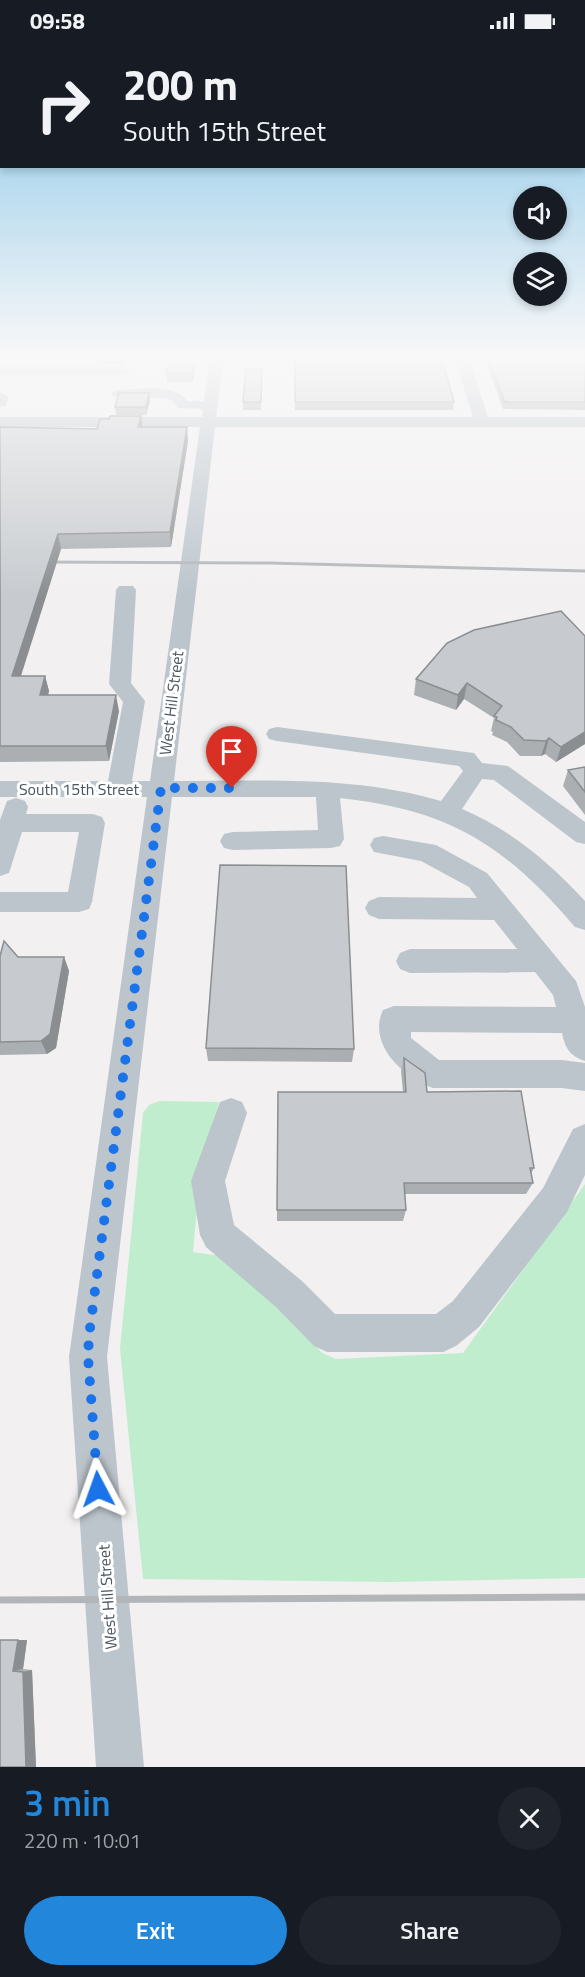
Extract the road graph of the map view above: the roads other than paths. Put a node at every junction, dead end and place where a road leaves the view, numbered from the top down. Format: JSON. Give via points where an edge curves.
{"nodes":[{"id":1,"x":206,"y":436,"type":"edge"},
{"id":2,"x":126,"y":590,"type":"dead end"},
{"id":3,"x":277,"y":734,"type":"dead end"},
{"id":4,"x":475,"y":771,"type":"junction"},
{"id":5,"x":161,"y":788,"type":"junction"},
{"id":6,"x":11,"y":789,"type":"edge"},
{"id":7,"x":119,"y":789,"type":"junction"},
{"id":8,"x":327,"y":789,"type":"junction"},
{"id":9,"x":447,"y":812,"type":"junction"},
{"id":10,"x":11,"y":824,"type":"junction"},
{"id":11,"x":585,"y":835,"type":"edge"},
{"id":12,"x":233,"y":841,"type":"dead end"},
{"id":13,"x":383,"y":845,"type":"dead end"},
{"id":14,"x":0,"y":866,"type":"edge"},
{"id":15,"x":0,"y":902,"type":"edge"},
{"id":16,"x":379,"y":908,"type":"dead end"},
{"id":17,"x":501,"y":909,"type":"junction"},
{"id":18,"x":585,"y":919,"type":"edge"},
{"id":19,"x":543,"y":960,"type":"junction"},
{"id":20,"x":410,"y":961,"type":"dead end"},
{"id":21,"x":574,"y":1020,"type":"junction"},
{"id":22,"x":585,"y":1048,"type":"edge"},
{"id":23,"x":585,"y":1077,"type":"edge"},
{"id":24,"x":231,"y":1113,"type":"dead end"},
{"id":25,"x":585,"y":1140,"type":"edge"},
{"id":26,"x":120,"y":1767,"type":"edge"}],
"edges":[{"from":1,"to":5,"type":"street","name":"West Hill Street"},
{"from":2,"to":7,"type":"street","via":[[120,684],[134,701]]},
{"from":3,"to":4,"type":"street","via":[[466,759]]},
{"from":4,"to":9,"type":"street"},
{"from":4,"to":11,"type":"street","via":[[500,772]]},
{"from":5,"to":7,"type":"street","name":"South 15th Street"},
{"from":5,"to":8,"type":"street","name":"South 15th Street"},
{"from":5,"to":26,"type":"street","name":"West Hill Street","via":[[88,1357]]},
{"from":6,"to":7,"type":"street","name":"South 15th Street"},
{"from":6,"to":10,"type":"street"},
{"from":8,"to":9,"type":"street","name":"South 15th Street","via":[[412,800]]},
{"from":8,"to":12,"type":"street","via":[[331,839]]},
{"from":9,"to":18,"type":"street","name":"South 15th Street","via":[[483,829],[527,858]]},
{"from":10,"to":14,"type":"street"},
{"from":10,"to":15,"type":"street","via":[[93,823],[79,902]]},
{"from":13,"to":17,"type":"street","via":[[427,852],[478,880]]},
{"from":16,"to":17,"type":"street"},
{"from":17,"to":19,"type":"street"},
{"from":19,"to":20,"type":"street"},
{"from":19,"to":21,"type":"street","via":[[567,990]]},
{"from":21,"to":22,"type":"street","via":[[579,1041]]},
{"from":21,"to":23,"type":"street","via":[[394,1019],[397,1045],[433,1074]]},
{"from":24,"to":25,"type":"street","via":[[208,1181],[218,1235],[289,1294],[327,1333],[443,1333],[466,1314],[555,1200]]}]}
